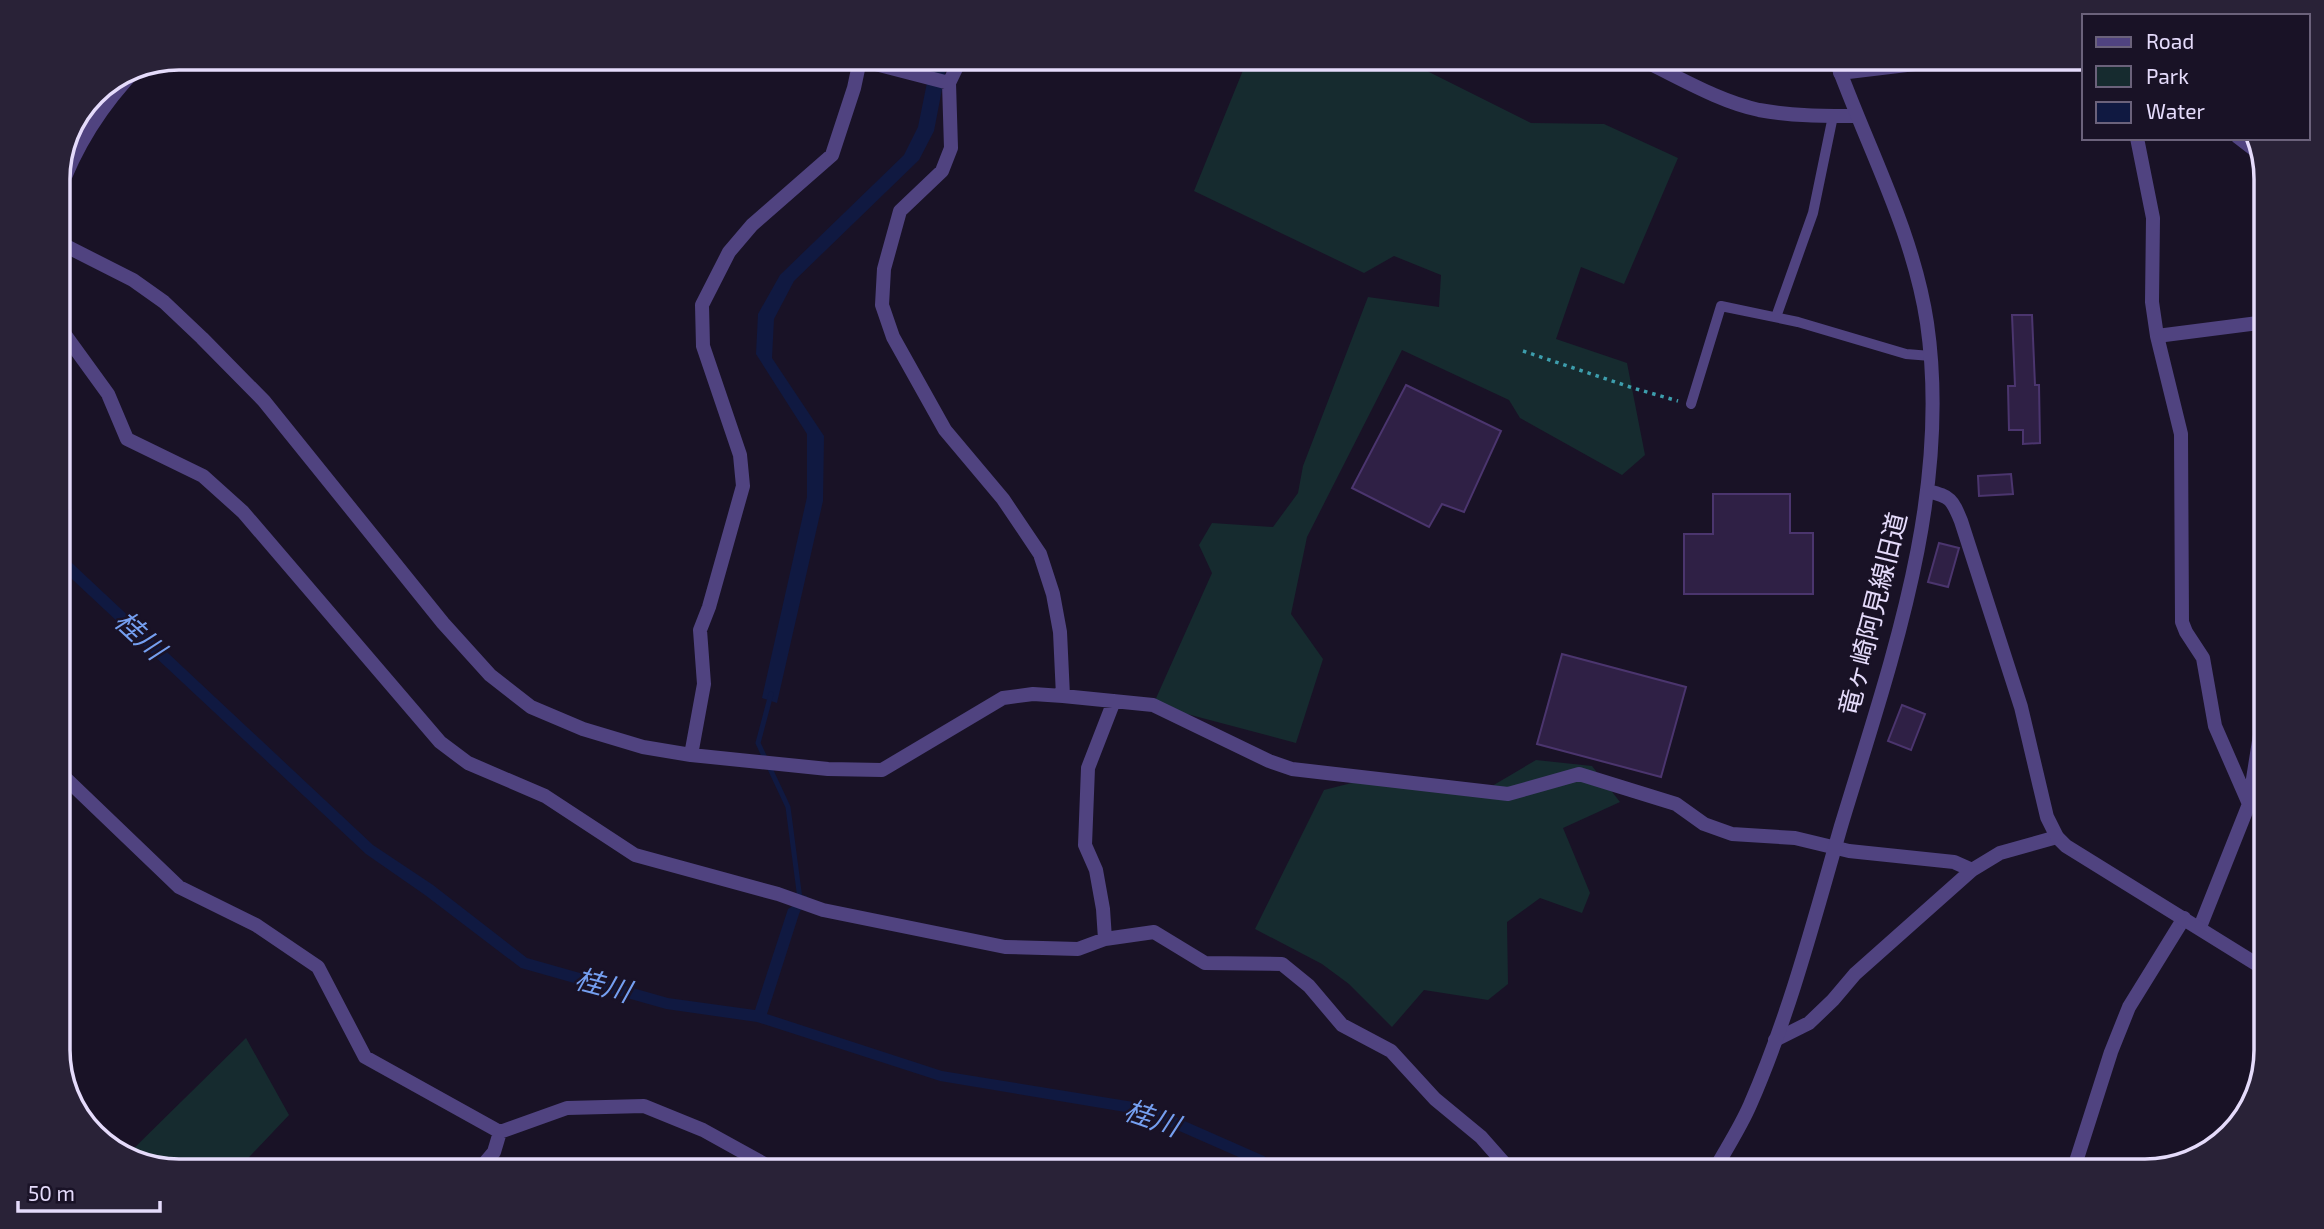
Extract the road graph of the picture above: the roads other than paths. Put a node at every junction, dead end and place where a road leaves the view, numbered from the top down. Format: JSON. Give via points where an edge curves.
{"nodes":[{"id":1,"x":858,"y":70,"type":"edge"},
{"id":2,"x":899,"y":70,"type":"edge"},
{"id":3,"x":955,"y":70,"type":"edge"},
{"id":4,"x":1663,"y":70,"type":"edge"},
{"id":5,"x":1839,"y":70,"type":"edge"},
{"id":6,"x":1871,"y":70,"type":"edge"},
{"id":7,"x":1840,"y":74,"type":"junction"},
{"id":8,"x":949,"y":83,"type":"junction"},
{"id":9,"x":117,"y":90,"type":"edge"},
{"id":10,"x":1833,"y":116,"type":"junction"},
{"id":11,"x":1857,"y":116,"type":"junction"},
{"id":12,"x":2137,"y":140,"type":"edge"},
{"id":13,"x":73,"y":159,"type":"edge"},
{"id":14,"x":70,"y":248,"type":"edge"},
{"id":15,"x":1776,"y":317,"type":"junction"},
{"id":16,"x":2254,"y":324,"type":"edge"},
{"id":17,"x":2157,"y":336,"type":"junction"},
{"id":18,"x":70,"y":342,"type":"edge"},
{"id":19,"x":1931,"y":356,"type":"junction"},
{"id":20,"x":1691,"y":404,"type":"road end"},
{"id":21,"x":1928,"y":491,"type":"junction"},
{"id":22,"x":1063,"y":696,"type":"junction"},
{"id":23,"x":1114,"y":701,"type":"junction"},
{"id":24,"x":691,"y":755,"type":"junction"},
{"id":25,"x":2254,"y":773,"type":"edge"},
{"id":26,"x":70,"y":783,"type":"edge"},
{"id":27,"x":2249,"y":804,"type":"junction"},
{"id":28,"x":2057,"y":836,"type":"junction"},
{"id":29,"x":1835,"y":848,"type":"junction"},
{"id":30,"x":1972,"y":870,"type":"junction"},
{"id":31,"x":2184,"y":918,"type":"junction"},
{"id":32,"x":2200,"y":928,"type":"junction"},
{"id":33,"x":1105,"y":939,"type":"junction"},
{"id":34,"x":2254,"y":962,"type":"edge"},
{"id":35,"x":1775,"y":1040,"type":"junction"},
{"id":36,"x":500,"y":1132,"type":"junction"},
{"id":37,"x":488,"y":1159,"type":"edge"},
{"id":38,"x":756,"y":1159,"type":"edge"},
{"id":39,"x":1500,"y":1159,"type":"edge"},
{"id":40,"x":1721,"y":1159,"type":"edge"},
{"id":41,"x":2077,"y":1159,"type":"edge"}],
"edges":[{"from":1,"to":24,"type":"street","via":[[832,155],[752,225],[729,252],[702,305],[704,346],[740,455],[743,486],[700,630],[704,684]]},
{"from":2,"to":8,"type":"street"},
{"from":3,"to":8,"type":"street"},
{"from":4,"to":10,"type":"street","via":[[1757,109]]},
{"from":5,"to":7,"type":"street","name":"竜ヶ崎阿見線旧道"},
{"from":6,"to":7,"type":"street"},
{"from":7,"to":11,"type":"street","name":"竜ヶ崎阿見線旧道"},
{"from":8,"to":22,"type":"street","via":[[951,148],[942,171],[900,211],[884,269],[882,305],[893,337],[945,430],[1003,499],[1040,554],[1060,632]]},
{"from":9,"to":13,"type":"street","via":[[94,119]]},
{"from":10,"to":11,"type":"street"},
{"from":10,"to":15,"type":"lane","via":[[1813,213]]},
{"from":11,"to":19,"type":"street","name":"竜ヶ崎阿見線旧道","via":[[1907,243],[1927,320]]},
{"from":12,"to":17,"type":"street","via":[[2153,218],[2152,302]]},
{"from":14,"to":24,"type":"street","via":[[133,280],[164,302],[264,401],[397,568],[490,675],[531,706],[583,729]]},
{"from":15,"to":19,"type":"lane","via":[[1906,354]]},
{"from":15,"to":20,"type":"lane","via":[[1721,306]]},
{"from":16,"to":17,"type":"street"},
{"from":17,"to":27,"type":"street","via":[[2182,434],[2182,622],[2203,658],[2215,726]]},
{"from":18,"to":33,"type":"street","via":[[108,394],[127,439],[203,476],[243,512],[432,734],[468,763],[545,796],[635,855],[823,910],[1005,947],[1078,949]]},
{"from":19,"to":21,"type":"street","name":"竜ヶ崎阿見線旧道"},
{"from":21,"to":28,"type":"street","via":[[1947,496],[1961,521],[2021,706],[2046,817]]},
{"from":21,"to":29,"type":"street","name":"竜ヶ崎阿見線旧道","via":[[1913,570]]},
{"from":22,"to":23,"type":"street"},
{"from":22,"to":24,"type":"street","via":[[1003,698],[882,770]]},
{"from":23,"to":29,"type":"street","via":[[1153,705],[1292,769],[1508,794],[1580,774],[1676,804],[1704,824],[1732,834],[1795,838]]},
{"from":23,"to":33,"type":"street","via":[[1088,768],[1085,845],[1096,870]]},
{"from":25,"to":27,"type":"street"},
{"from":26,"to":36,"type":"street","via":[[179,887],[256,925],[318,967],[365,1057]]},
{"from":27,"to":32,"type":"street"},
{"from":28,"to":30,"type":"street","via":[[2000,853]]},
{"from":28,"to":31,"type":"street","via":[[2066,846]]},
{"from":29,"to":30,"type":"street","via":[[1954,862]]},
{"from":29,"to":35,"type":"street","name":"竜ヶ崎阿見線旧道"},
{"from":30,"to":35,"type":"street","via":[[1854,974],[1809,1023]]},
{"from":31,"to":32,"type":"street"},
{"from":31,"to":41,"type":"street","via":[[2129,1007]]},
{"from":32,"to":34,"type":"street"},
{"from":33,"to":39,"type":"street","via":[[1154,932],[1205,963],[1282,964],[1309,986],[1342,1025],[1391,1051]]},
{"from":35,"to":40,"type":"street","name":"竜ヶ崎阿見線旧道","via":[[1749,1107]]},
{"from":36,"to":37,"type":"street"},
{"from":36,"to":38,"type":"street","via":[[567,1108],[644,1107],[704,1130]]}]}
